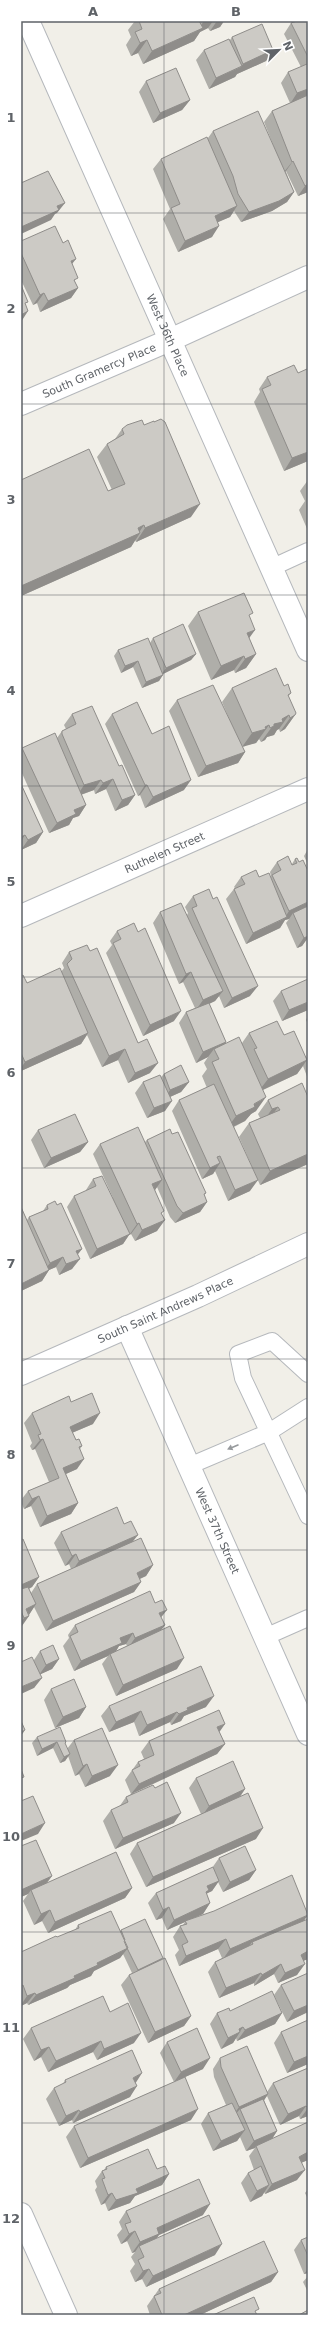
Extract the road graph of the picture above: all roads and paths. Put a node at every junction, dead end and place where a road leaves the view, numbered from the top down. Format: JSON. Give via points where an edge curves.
{"nodes":[{"id":1,"x":28,"y":21,"type":"edge"},
{"id":2,"x":308,"y":277,"type":"edge"},
{"id":3,"x":170,"y":340,"type":"junction"},
{"id":4,"x":21,"y":404,"type":"edge"},
{"id":5,"x":308,"y":551,"type":"edge"},
{"id":6,"x":271,"y":568,"type":"junction"},
{"id":7,"x":308,"y":650,"type":"edge"},
{"id":8,"x":308,"y":789,"type":"edge"},
{"id":9,"x":21,"y":916,"type":"edge"},
{"id":10,"x":308,"y":1244,"type":"edge"},
{"id":11,"x":127,"y":1327,"type":"junction"},
{"id":12,"x":21,"y":1374,"type":"edge"},
{"id":13,"x":308,"y":1374,"type":"edge"},
{"id":14,"x":308,"y":1407,"type":"edge"},
{"id":15,"x":269,"y":1432,"type":"junction"},
{"id":16,"x":189,"y":1466,"type":"junction"},
{"id":17,"x":308,"y":1516,"type":"edge"},
{"id":18,"x":308,"y":1618,"type":"edge"},
{"id":19,"x":265,"y":1637,"type":"junction"},
{"id":20,"x":308,"y":1734,"type":"edge"},
{"id":21,"x":21,"y":2214,"type":"edge"},
{"id":22,"x":27,"y":2242,"type":"edge"},
{"id":23,"x":66,"y":2315,"type":"edge"}],
"edges":[{"from":1,"to":3,"type":"street","name":"West 36th Place"},
{"from":2,"to":3,"type":"street","name":"South Gramercy Place"},
{"from":3,"to":4,"type":"street","name":"South Gramercy Place"},
{"from":3,"to":6,"type":"street","name":"West 36th Place"},
{"from":5,"to":6,"type":"lane"},
{"from":6,"to":7,"type":"street","name":"West 36th Place"},
{"from":8,"to":9,"type":"street","name":"Ruthelen Street"},
{"from":10,"to":11,"type":"street","name":"South Saint Andrews Place"},
{"from":11,"to":12,"type":"street","name":"South Saint Andrews Place"},
{"from":11,"to":16,"type":"street","name":"West 37th Street"},
{"from":13,"to":15,"type":"lane","via":[[272,1341],[238,1354],[243,1378]]},
{"from":14,"to":15,"type":"lane"},
{"from":15,"to":16,"type":"lane","one_way":true},
{"from":15,"to":17,"type":"lane"},
{"from":16,"to":19,"type":"street","name":"West 37th Street"},
{"from":18,"to":19,"type":"lane"},
{"from":19,"to":20,"type":"street","name":"West 37th Street"},
{"from":21,"to":22,"type":"street"},
{"from":22,"to":23,"type":"street"}]}
